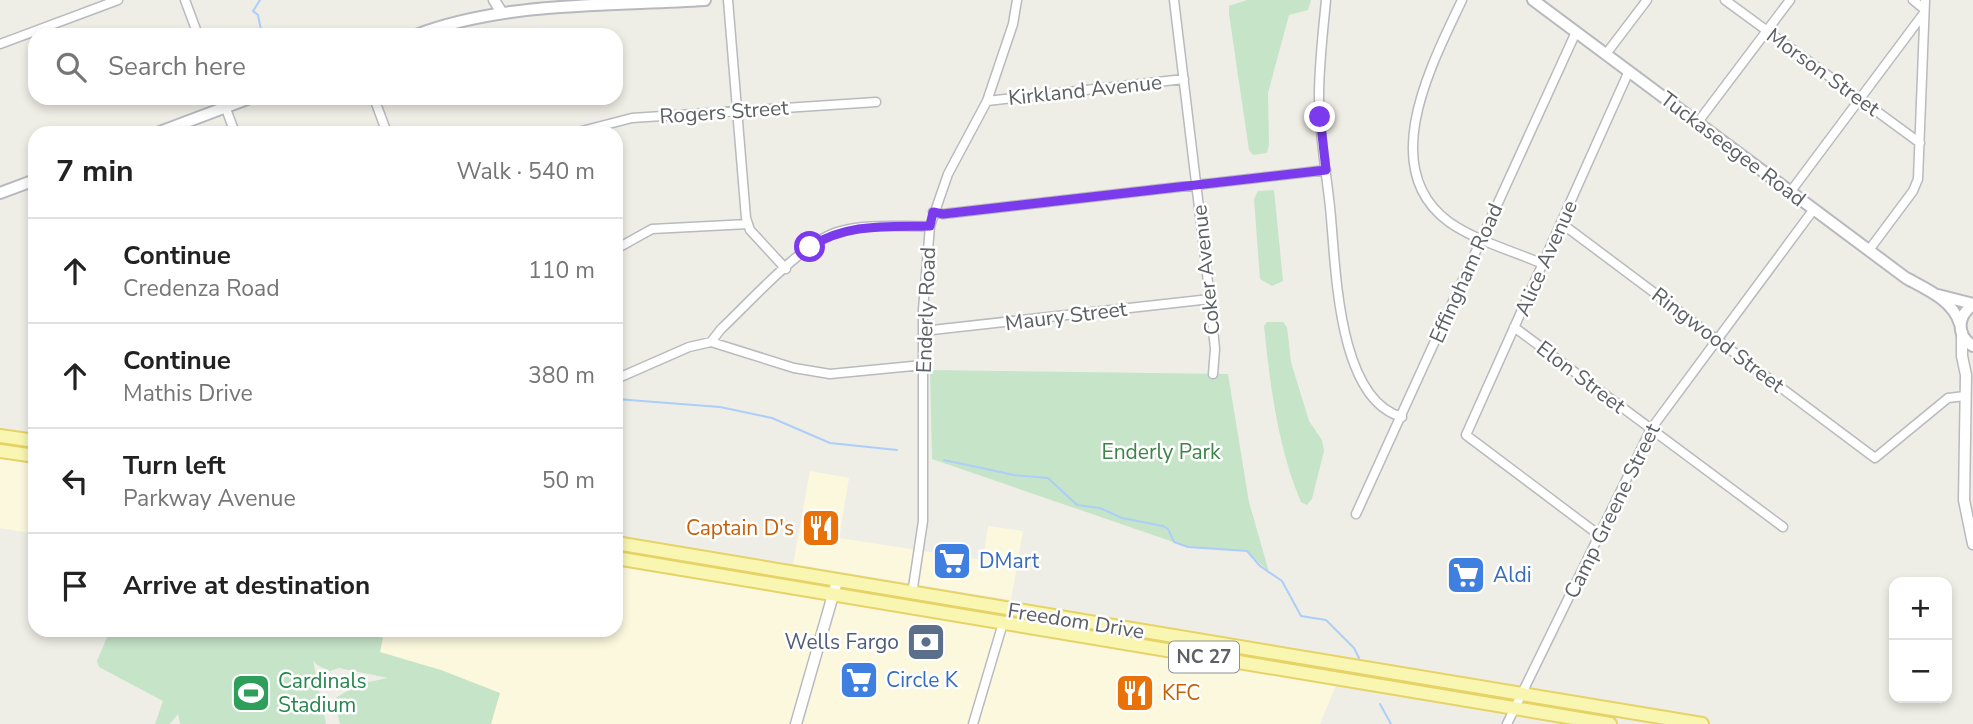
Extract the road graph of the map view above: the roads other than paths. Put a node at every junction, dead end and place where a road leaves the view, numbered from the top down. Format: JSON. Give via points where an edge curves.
{"nodes":[{"id":1,"x":117,"y":0,"type":"edge"},
{"id":2,"x":185,"y":0,"type":"edge"},
{"id":3,"x":494,"y":0,"type":"edge"},
{"id":4,"x":705,"y":0,"type":"edge"},
{"id":5,"x":728,"y":0,"type":"edge"},
{"id":6,"x":1017,"y":0,"type":"edge"},
{"id":7,"x":1174,"y":0,"type":"edge"},
{"id":8,"x":1326,"y":0,"type":"edge"},
{"id":9,"x":1462,"y":0,"type":"edge"},
{"id":10,"x":1533,"y":0,"type":"edge"},
{"id":11,"x":1647,"y":0,"type":"edge"},
{"id":12,"x":1726,"y":0,"type":"edge"},
{"id":13,"x":1790,"y":0,"type":"edge"},
{"id":14,"x":1913,"y":0,"type":"edge"},
{"id":15,"x":593,"y":4,"type":"edge"},
{"id":16,"x":1925,"y":7,"type":"edge"},
{"id":17,"x":502,"y":13,"type":"junction"},
{"id":18,"x":43,"y":28,"type":"edge"},
{"id":19,"x":195,"y":28,"type":"edge"},
{"id":20,"x":437,"y":28,"type":"edge"},
{"id":21,"x":1768,"y":31,"type":"junction"},
{"id":22,"x":1576,"y":32,"type":"junction"},
{"id":23,"x":28,"y":33,"type":"edge"},
{"id":24,"x":0,"y":44,"type":"edge"},
{"id":25,"x":1606,"y":54,"type":"junction"},
{"id":26,"x":1629,"y":71,"type":"junction"},
{"id":27,"x":1184,"y":79,"type":"junction"},
{"id":28,"x":1860,"y":99,"type":"junction"},
{"id":29,"x":987,"y":101,"type":"junction"},
{"id":30,"x":876,"y":102,"type":"dead end"},
{"id":31,"x":219,"y":105,"type":"edge"},
{"id":32,"x":224,"y":105,"type":"edge"},
{"id":33,"x":377,"y":105,"type":"edge"},
{"id":34,"x":739,"y":111,"type":"junction"},
{"id":35,"x":1698,"y":122,"type":"junction"},
{"id":36,"x":173,"y":126,"type":"edge"},
{"id":37,"x":232,"y":126,"type":"edge"},
{"id":38,"x":384,"y":126,"type":"edge"},
{"id":39,"x":598,"y":126,"type":"edge"},
{"id":40,"x":1920,"y":143,"type":"junction"},
{"id":41,"x":1326,"y":170,"type":"junction"},
{"id":42,"x":28,"y":183,"type":"edge"},
{"id":43,"x":1197,"y":185,"type":"junction"},
{"id":44,"x":1791,"y":191,"type":"junction"},
{"id":45,"x":0,"y":193,"type":"edge"},
{"id":46,"x":1814,"y":209,"type":"junction"},
{"id":47,"x":933,"y":212,"type":"junction"},
{"id":48,"x":1561,"y":223,"type":"junction"},
{"id":49,"x":748,"y":224,"type":"junction"},
{"id":50,"x":930,"y":226,"type":"junction"},
{"id":51,"x":1482,"y":238,"type":"junction"},
{"id":52,"x":623,"y":245,"type":"edge"},
{"id":53,"x":1869,"y":250,"type":"junction"},
{"id":54,"x":1543,"y":264,"type":"junction"},
{"id":55,"x":786,"y":269,"type":"junction"},
{"id":56,"x":1936,"y":294,"type":"junction"},
{"id":57,"x":1210,"y":299,"type":"junction"},
{"id":58,"x":1973,"y":304,"type":"edge"},
{"id":59,"x":1514,"y":327,"type":"junction"},
{"id":60,"x":1961,"y":328,"type":"junction"},
{"id":61,"x":923,"y":331,"type":"junction"},
{"id":62,"x":1717,"y":339,"type":"junction"},
{"id":63,"x":711,"y":342,"type":"junction"},
{"id":64,"x":1973,"y":346,"type":"edge"},
{"id":65,"x":1973,"y":364,"type":"edge"},
{"id":66,"x":923,"y":365,"type":"junction"},
{"id":67,"x":1213,"y":374,"type":"dead end"},
{"id":68,"x":1966,"y":375,"type":"junction"},
{"id":69,"x":623,"y":376,"type":"edge"},
{"id":70,"x":1965,"y":396,"type":"junction"},
{"id":71,"x":1402,"y":417,"type":"junction"},
{"id":72,"x":1651,"y":429,"type":"junction"},
{"id":73,"x":0,"y":436,"type":"edge"},
{"id":74,"x":28,"y":442,"type":"edge"},
{"id":75,"x":28,"y":443,"type":"edge"},
{"id":76,"x":4,"y":452,"type":"edge"},
{"id":77,"x":28,"y":455,"type":"edge"},
{"id":78,"x":1356,"y":514,"type":"dead end"},
{"id":79,"x":1783,"y":527,"type":"dead end"},
{"id":80,"x":1599,"y":535,"type":"junction"},
{"id":81,"x":623,"y":544,"type":"edge"},
{"id":82,"x":1973,"y":544,"type":"edge"},
{"id":83,"x":623,"y":559,"type":"edge"},
{"id":84,"x":837,"y":581,"type":"junction"},
{"id":85,"x":912,"y":594,"type":"junction"},
{"id":86,"x":834,"y":595,"type":"junction"},
{"id":87,"x":1080,"y":622,"type":"junction"},
{"id":88,"x":1003,"y":623,"type":"junction"},
{"id":89,"x":1268,"y":653,"type":"junction"},
{"id":90,"x":1213,"y":658,"type":"junction"},
{"id":91,"x":1522,"y":695,"type":"junction"},
{"id":92,"x":1515,"y":709,"type":"junction"},
{"id":93,"x":796,"y":724,"type":"edge"},
{"id":94,"x":973,"y":724,"type":"edge"},
{"id":95,"x":1507,"y":724,"type":"edge"},
{"id":96,"x":1609,"y":724,"type":"edge"},
{"id":97,"x":1702,"y":724,"type":"edge"}],
"edges":[{"from":1,"to":18,"type":"street"},
{"from":2,"to":19,"type":"street"},
{"from":3,"to":17,"type":"street"},
{"from":4,"to":15,"type":"main road"},
{"from":5,"to":34,"type":"street"},
{"from":6,"to":29,"type":"street","name":"Enderly Road"},
{"from":7,"to":27,"type":"street","name":"Coker Avenue"},
{"from":8,"to":41,"type":"street","via":[[1319,97]]},
{"from":9,"to":51,"type":"street","via":[[1418,101],[1414,145],[1420,179],[1435,209],[1452,224]]},
{"from":10,"to":22,"type":"main road","name":"Tuckaseegee Road"},
{"from":11,"to":25,"type":"street"},
{"from":12,"to":21,"type":"street","name":"Morson Street"},
{"from":13,"to":21,"type":"street"},
{"from":14,"to":16,"type":"street"},
{"from":15,"to":17,"type":"main road"},
{"from":16,"to":28,"type":"street"},
{"from":16,"to":40,"type":"street"},
{"from":17,"to":20,"type":"main road"},
{"from":21,"to":28,"type":"street","name":"Morson Street"},
{"from":21,"to":35,"type":"street"},
{"from":22,"to":25,"type":"main road","name":"Tuckaseegee Road"},
{"from":22,"to":51,"type":"street","name":"Effingham Road"},
{"from":23,"to":24,"type":"street"},
{"from":25,"to":26,"type":"main road","name":"Tuckaseegee Road"},
{"from":26,"to":35,"type":"main road","name":"Tuckaseegee Road"},
{"from":26,"to":48,"type":"street","name":"Alice Avenue"},
{"from":27,"to":29,"type":"street","name":"Kirkland Avenue"},
{"from":27,"to":43,"type":"street","name":"Coker Avenue"},
{"from":28,"to":40,"type":"street","name":"Morson Street"},
{"from":28,"to":44,"type":"street"},
{"from":29,"to":47,"type":"street","name":"Enderly Road"},
{"from":30,"to":34,"type":"street","name":"Rogers Street"},
{"from":31,"to":36,"type":"main road"},
{"from":32,"to":37,"type":"street"},
{"from":33,"to":38,"type":"street"},
{"from":34,"to":39,"type":"street","name":"Rogers Street"},
{"from":34,"to":49,"type":"street"},
{"from":35,"to":44,"type":"main road","name":"Tuckaseegee Road"},
{"from":40,"to":53,"type":"street","via":[[1915,187]]},
{"from":41,"to":43,"type":"street"},
{"from":41,"to":71,"type":"street","via":[[1341,314],[1353,359],[1376,404]]},
{"from":42,"to":45,"type":"main road"},
{"from":43,"to":47,"type":"street"},
{"from":43,"to":57,"type":"street","name":"Coker Avenue"},
{"from":44,"to":46,"type":"main road","name":"Tuckaseegee Road"},
{"from":46,"to":53,"type":"main road","name":"Tuckaseegee Road"},
{"from":46,"to":62,"type":"street","name":"Camp Greene Street"},
{"from":47,"to":50,"type":"street","name":"Enderly Road"},
{"from":48,"to":54,"type":"street","name":"Alice Avenue"},
{"from":48,"to":62,"type":"street","name":"Ringwood Street"},
{"from":49,"to":52,"type":"street","via":[[652,229]]},
{"from":49,"to":55,"type":"street"},
{"from":50,"to":55,"type":"street","via":[[838,232],[810,247]]},
{"from":50,"to":61,"type":"street","name":"Enderly Road"},
{"from":51,"to":54,"type":"street"},
{"from":51,"to":71,"type":"street","name":"Effingham Road"},
{"from":53,"to":56,"type":"main road","name":"Tuckaseegee Road"},
{"from":54,"to":59,"type":"street","name":"Alice Avenue"},
{"from":55,"to":63,"type":"street"},
{"from":56,"to":58,"type":"main road","name":"Tuckaseegee Road"},
{"from":56,"to":60,"type":"main road","name":"Tuckaseegee Road","via":[[1952,309]]},
{"from":57,"to":61,"type":"street","name":"Maury Street"},
{"from":57,"to":67,"type":"street","name":"Coker Avenue"},
{"from":58,"to":60,"type":"main road","via":[[1965,312]]},
{"from":59,"to":72,"type":"street","name":"Elon Street"},
{"from":59,"to":80,"type":"street","name":"Alice Avenue","via":[[1466,435]]},
{"from":60,"to":64,"type":"main road","name":"Tuckaseegee Road"},
{"from":60,"to":68,"type":"street"},
{"from":61,"to":66,"type":"street","name":"Enderly Road"},
{"from":62,"to":70,"type":"street","name":"Ringwood Street","via":[[1875,458],[1948,398]]},
{"from":62,"to":72,"type":"street","name":"Camp Greene Street"},
{"from":63,"to":66,"type":"street","via":[[794,368],[830,374]]},
{"from":63,"to":69,"type":"street"},
{"from":65,"to":68,"type":"street"},
{"from":66,"to":85,"type":"street","name":"Enderly Road","via":[[923,521]]},
{"from":68,"to":70,"type":"street"},
{"from":70,"to":82,"type":"street","via":[[1964,508]]},
{"from":71,"to":78,"type":"street","name":"Effingham Road"},
{"from":72,"to":79,"type":"street","name":"Elon Street"},
{"from":72,"to":80,"type":"street","name":"Camp Greene Street"},
{"from":73,"to":74,"type":"main road"},
{"from":75,"to":76,"type":"main road","via":[[14,444]]},
{"from":76,"to":77,"type":"main road"},
{"from":80,"to":91,"type":"street","name":"Camp Greene Street"},
{"from":81,"to":84,"type":"main road","name":"Freedom Drive","number":"NC 27"},
{"from":83,"to":86,"type":"main road","name":"Freedom Drive","number":"NC 27"},
{"from":84,"to":85,"type":"main road","name":"Freedom Drive","number":"NC 27"},
{"from":84,"to":86,"type":"street"},
{"from":85,"to":87,"type":"main road","name":"Freedom Drive","number":"NC 27"},
{"from":86,"to":88,"type":"main road","name":"Freedom Drive","number":"NC 27"},
{"from":86,"to":93,"type":"street"},
{"from":87,"to":88,"type":"main road","via":[[1060,624],[1011,615]]},
{"from":87,"to":89,"type":"main road","name":"Freedom Drive","number":"NC 27"},
{"from":88,"to":90,"type":"main road","name":"Freedom Drive","number":"NC 27"},
{"from":88,"to":94,"type":"street"},
{"from":89,"to":90,"type":"main road","via":[[1262,659],[1231,654]]},
{"from":89,"to":91,"type":"main road","name":"Freedom Drive","number":"NC 27"},
{"from":90,"to":92,"type":"main road","name":"Freedom Drive","number":"NC 27"},
{"from":91,"to":92,"type":"street","name":"Camp Greene Street"},
{"from":91,"to":97,"type":"main road","name":"Freedom Drive","number":"NC 27"},
{"from":92,"to":95,"type":"street","name":"Camp Greene Street"},
{"from":92,"to":96,"type":"main road","name":"Freedom Drive","number":"NC 27"}]}
